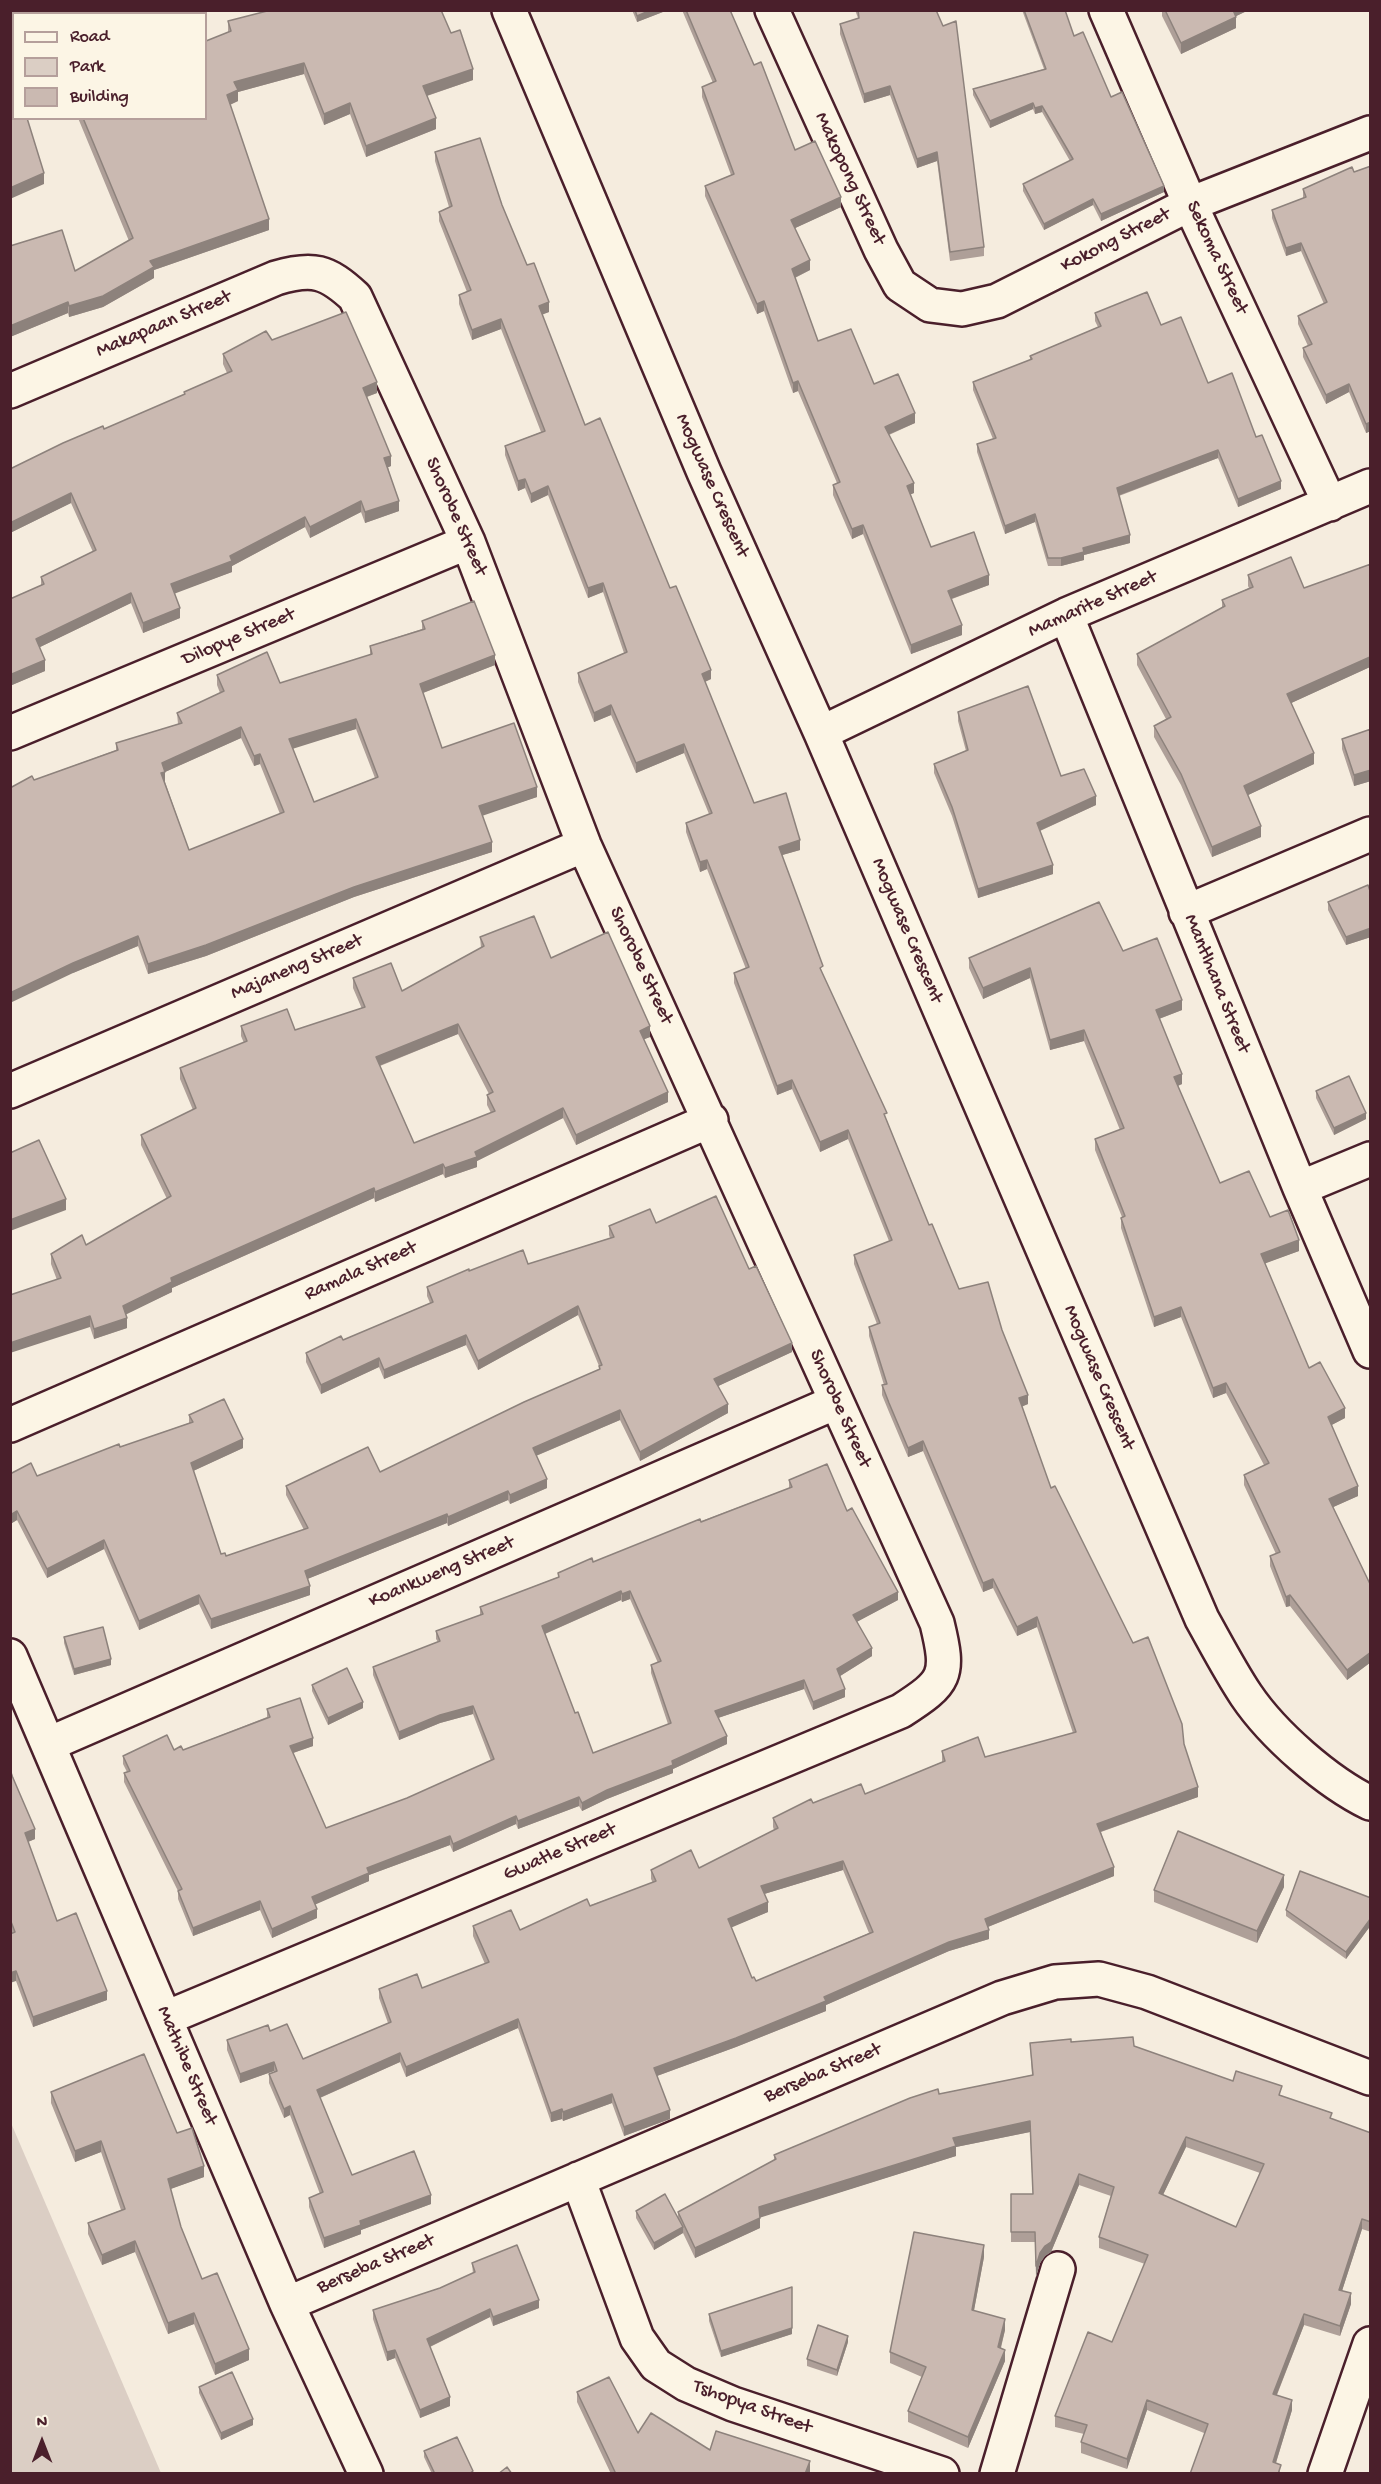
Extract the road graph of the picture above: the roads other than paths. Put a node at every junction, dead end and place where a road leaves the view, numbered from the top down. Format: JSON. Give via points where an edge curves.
{"nodes":[{"id":1,"x":509,"y":10,"type":"edge"},
{"id":2,"x":772,"y":10,"type":"edge"},
{"id":3,"x":1106,"y":10,"type":"edge"},
{"id":4,"x":1371,"y":133,"type":"edge"},
{"id":5,"x":1190,"y":204,"type":"junction"},
{"id":6,"x":320,"y":272,"type":"joint"},
{"id":7,"x":962,"y":309,"type":"joint"},
{"id":8,"x":10,"y":391,"type":"edge"},
{"id":9,"x":1371,"y":486,"type":"edge"},
{"id":10,"x":1330,"y":504,"type":"junction"},
{"id":11,"x":468,"y":542,"type":"junction"},
{"id":12,"x":1066,"y":615,"type":"junction"},
{"id":13,"x":10,"y":733,"type":"edge"},
{"id":14,"x":821,"y":733,"type":"junction"},
{"id":15,"x":1371,"y":834,"type":"edge"},
{"id":16,"x":584,"y":845,"type":"junction"},
{"id":17,"x":1186,"y":912,"type":"junction"},
{"id":18,"x":10,"y":1091,"type":"edge"},
{"id":19,"x":711,"y":1119,"type":"junction"},
{"id":20,"x":1371,"y":1159,"type":"edge"},
{"id":21,"x":1300,"y":1188,"type":"junction"},
{"id":22,"x":1371,"y":1351,"type":"edge"},
{"id":23,"x":836,"y":1402,"type":"junction"},
{"id":24,"x":10,"y":1425,"type":"edge"},
{"id":25,"x":10,"y":1656,"type":"edge"},
{"id":26,"x":944,"y":1673,"type":"joint"},
{"id":27,"x":49,"y":1744,"type":"junction"},
{"id":28,"x":1371,"y":1803,"type":"edge"},
{"id":29,"x":166,"y":2018,"type":"junction"},
{"id":30,"x":1371,"y":2078,"type":"edge"},
{"id":31,"x":578,"y":2179,"type":"junction"},
{"id":32,"x":1058,"y":2269,"type":"dead end"},
{"id":33,"x":287,"y":2304,"type":"junction"},
{"id":34,"x":1371,"y":2344,"type":"edge"},
{"id":35,"x":366,"y":2474,"type":"edge"},
{"id":36,"x":942,"y":2474,"type":"edge"},
{"id":37,"x":997,"y":2474,"type":"edge"},
{"id":38,"x":1325,"y":2474,"type":"edge"}],
"edges":[{"from":1,"to":14,"type":"street","name":"Mogwase Crescent","via":[[704,472]]},
{"from":2,"to":7,"type":"street","name":"Makopong Street","via":[[900,285],[930,305]]},
{"from":3,"to":5,"type":"street","name":"Sekoma Street"},
{"from":4,"to":5,"type":"street","name":"Kokong Street"},
{"from":5,"to":7,"type":"street","name":"Kokong Street","via":[[997,301]]},
{"from":5,"to":10,"type":"street","name":"Sekoma Street"},
{"from":6,"to":8,"type":"street","name":"Makapaan Street","via":[[295,272],[276,278]]},
{"from":6,"to":11,"type":"street","name":"Shorobe Street","via":[[355,297]]},
{"from":9,"to":10,"type":"street","name":"Mamarite Street"},
{"from":10,"to":12,"type":"street","name":"Mamarite Street"},
{"from":11,"to":13,"type":"street","name":"Dilopye Street"},
{"from":11,"to":16,"type":"street","name":"Shorobe Street"},
{"from":12,"to":14,"type":"street","name":"Mamarite Street"},
{"from":12,"to":17,"type":"street","name":"Mantlhana Street"},
{"from":14,"to":28,"type":"street","name":"Mogwase Crescent","via":[[1202,1619],[1247,1696],[1294,1750],[1355,1796]]},
{"from":15,"to":17,"type":"street"},
{"from":16,"to":18,"type":"street","name":"Majaneng Street"},
{"from":16,"to":19,"type":"street","name":"Shorobe Street"},
{"from":17,"to":21,"type":"street","name":"Mantlhana Street"},
{"from":19,"to":23,"type":"street","name":"Shorobe Street"},
{"from":19,"to":24,"type":"street","name":"Ramala Street"},
{"from":20,"to":21,"type":"street"},
{"from":21,"to":22,"type":"street","name":"Mantlhana Street"},
{"from":23,"to":26,"type":"street","name":"Shorobe Street","via":[[937,1623],[944,1649]]},
{"from":23,"to":27,"type":"street","name":"Koankweng Street"},
{"from":25,"to":27,"type":"street","name":"Mathibe Street"},
{"from":26,"to":29,"type":"street","name":"Gwatle Street","via":[[929,1692],[901,1711]]},
{"from":27,"to":29,"type":"street","name":"Mathibe Street"},
{"from":29,"to":33,"type":"street","name":"Mathibe Street"},
{"from":30,"to":31,"type":"street","name":"Berseba Street","via":[[1147,1992],[1099,1979],[1055,1982],[1002,1998]]},
{"from":31,"to":33,"type":"street","name":"Berseba Street"},
{"from":31,"to":36,"type":"street","name":"Tshopya Street","via":[[637,2338],[656,2365],[686,2384],[733,2404]]},
{"from":32,"to":37,"type":"street"},
{"from":33,"to":35,"type":"street","name":"Mathibe Street"},
{"from":34,"to":38,"type":"street"}]}
